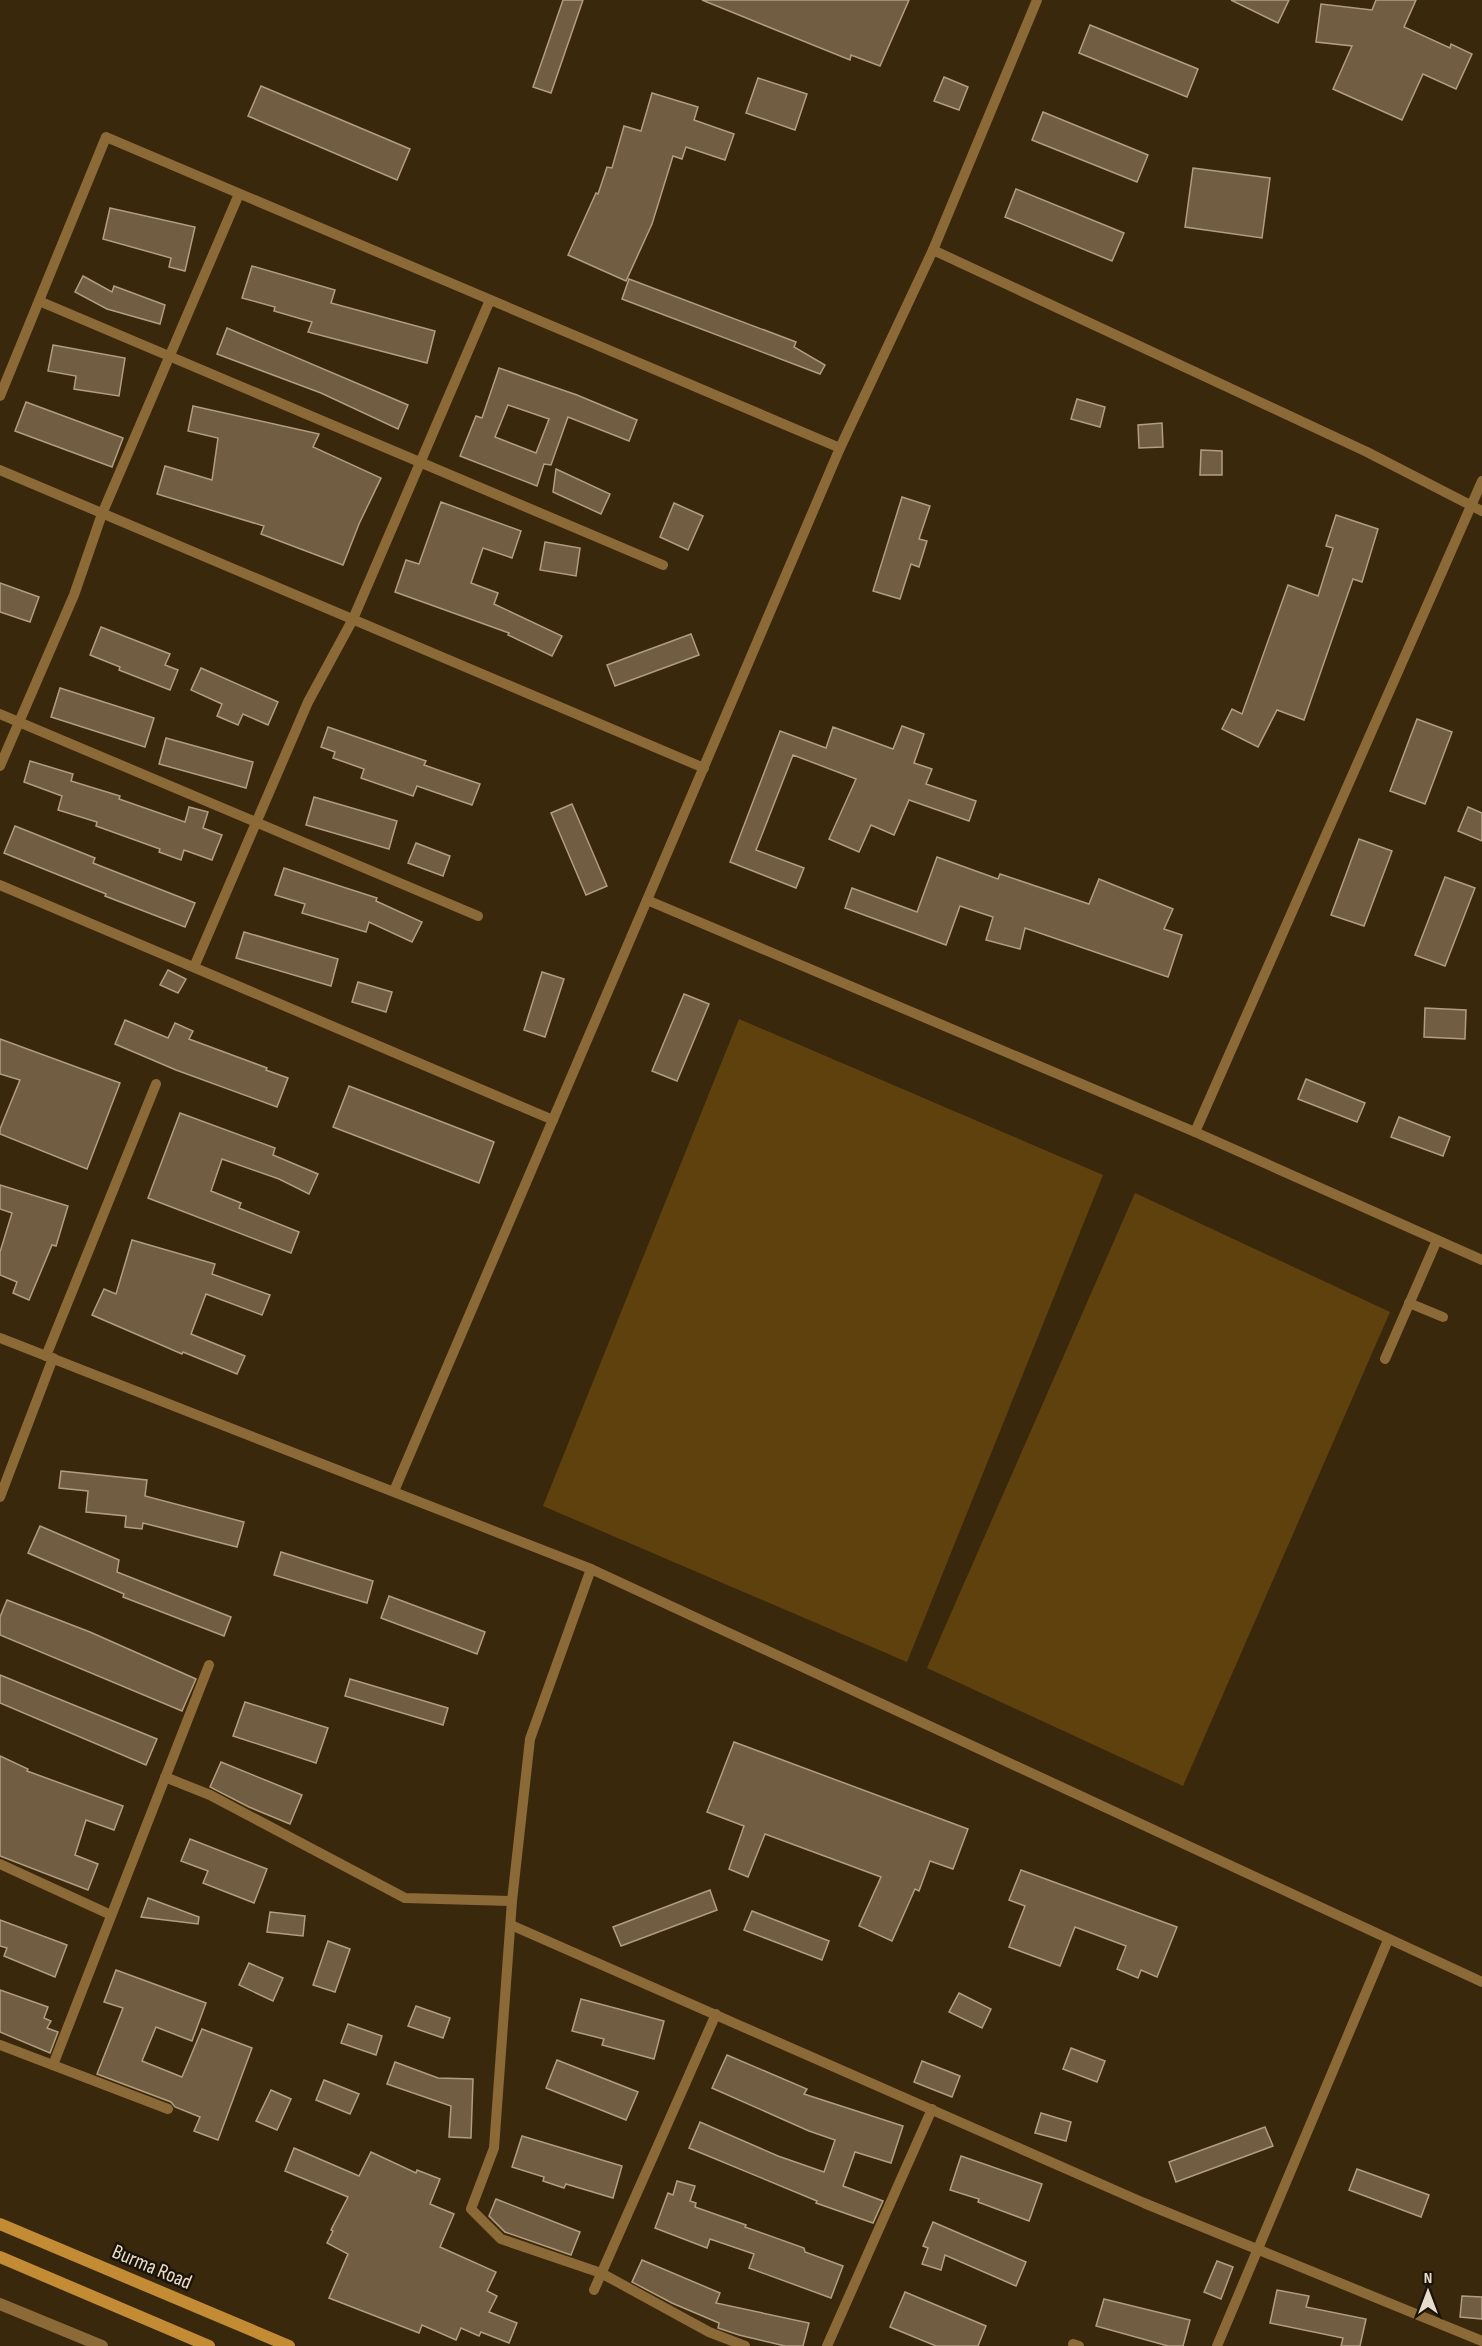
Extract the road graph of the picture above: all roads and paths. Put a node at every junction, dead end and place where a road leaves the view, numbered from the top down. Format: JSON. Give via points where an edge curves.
{"nodes":[{"id":1,"x":1037,"y":0,"type":"edge"},
{"id":2,"x":239,"y":194,"type":"junction"},
{"id":3,"x":933,"y":250,"type":"junction"},
{"id":4,"x":490,"y":300,"type":"junction"},
{"id":5,"x":39,"y":301,"type":"junction"},
{"id":6,"x":170,"y":356,"type":"junction"},
{"id":7,"x":0,"y":396,"type":"edge"},
{"id":8,"x":840,"y":448,"type":"junction"},
{"id":9,"x":421,"y":462,"type":"junction"},
{"id":10,"x":0,"y":470,"type":"edge"},
{"id":11,"x":1482,"y":481,"type":"edge"},
{"id":12,"x":1477,"y":509,"type":"edge"},
{"id":13,"x":102,"y":514,"type":"junction"},
{"id":14,"x":663,"y":565,"type":"dead end"},
{"id":15,"x":353,"y":620,"type":"junction"},
{"id":16,"x":0,"y":714,"type":"edge"},
{"id":17,"x":19,"y":722,"type":"junction"},
{"id":18,"x":0,"y":766,"type":"edge"},
{"id":19,"x":704,"y":768,"type":"junction"},
{"id":20,"x":256,"y":823,"type":"junction"},
{"id":21,"x":0,"y":885,"type":"edge"},
{"id":22,"x":647,"y":900,"type":"junction"},
{"id":23,"x":478,"y":916,"type":"dead end"},
{"id":24,"x":194,"y":967,"type":"junction"},
{"id":25,"x":156,"y":1084,"type":"dead end"},
{"id":26,"x":553,"y":1120,"type":"junction"},
{"id":27,"x":1195,"y":1132,"type":"junction"},
{"id":28,"x":1437,"y":1240,"type":"junction"},
{"id":29,"x":1482,"y":1260,"type":"edge"},
{"id":30,"x":1409,"y":1303,"type":"junction"},
{"id":31,"x":1443,"y":1317,"type":"dead end"},
{"id":32,"x":0,"y":1338,"type":"edge"},
{"id":33,"x":50,"y":1357,"type":"junction"},
{"id":34,"x":1385,"y":1359,"type":"dead end"},
{"id":35,"x":394,"y":1491,"type":"junction"},
{"id":36,"x":0,"y":1497,"type":"edge"},
{"id":37,"x":591,"y":1569,"type":"junction"},
{"id":38,"x":209,"y":1665,"type":"dead end"},
{"id":39,"x":165,"y":1777,"type":"junction"},
{"id":40,"x":0,"y":1864,"type":"edge"},
{"id":41,"x":512,"y":1902,"type":"junction"},
{"id":42,"x":111,"y":1915,"type":"junction"},
{"id":43,"x":511,"y":1924,"type":"junction"},
{"id":44,"x":1388,"y":1940,"type":"junction"},
{"id":45,"x":1482,"y":1982,"type":"edge"},
{"id":46,"x":716,"y":2014,"type":"junction"},
{"id":47,"x":0,"y":2045,"type":"edge"},
{"id":48,"x":53,"y":2065,"type":"junction"},
{"id":49,"x":168,"y":2109,"type":"dead end"},
{"id":50,"x":932,"y":2109,"type":"junction"},
{"id":51,"x":0,"y":2224,"type":"edge"},
{"id":52,"x":1258,"y":2249,"type":"junction"},
{"id":53,"x":0,"y":2257,"type":"edge"},
{"id":54,"x":601,"y":2273,"type":"junction"},
{"id":55,"x":594,"y":2290,"type":"dead end"},
{"id":56,"x":0,"y":2304,"type":"edge"},
{"id":57,"x":1482,"y":2341,"type":"edge"},
{"id":58,"x":102,"y":2346,"type":"edge"},
{"id":59,"x":209,"y":2346,"type":"edge"},
{"id":60,"x":289,"y":2346,"type":"edge"},
{"id":61,"x":745,"y":2346,"type":"edge"},
{"id":62,"x":827,"y":2346,"type":"edge"},
{"id":63,"x":1217,"y":2346,"type":"edge"}],
"edges":[{"from":1,"to":3,"type":"lane"},
{"from":2,"to":4,"type":"lane"},
{"from":2,"to":5,"type":"lane","via":[[106,137]]},
{"from":2,"to":6,"type":"lane"},
{"from":3,"to":8,"type":"lane"},
{"from":3,"to":12,"type":"lane","via":[[1367,452]]},
{"from":4,"to":8,"type":"lane"},
{"from":4,"to":9,"type":"lane"},
{"from":5,"to":6,"type":"lane"},
{"from":5,"to":7,"type":"lane"},
{"from":6,"to":9,"type":"lane"},
{"from":6,"to":13,"type":"lane"},
{"from":8,"to":19,"type":"lane"},
{"from":9,"to":14,"type":"lane"},
{"from":9,"to":15,"type":"lane"},
{"from":10,"to":13,"type":"lane"},
{"from":11,"to":12,"type":"lane"},
{"from":12,"to":27,"type":"lane"},
{"from":13,"to":15,"type":"lane"},
{"from":13,"to":17,"type":"lane","via":[[74,595]]},
{"from":15,"to":19,"type":"lane"},
{"from":15,"to":20,"type":"lane","via":[[308,702]]},
{"from":16,"to":17,"type":"lane"},
{"from":17,"to":18,"type":"lane"},
{"from":17,"to":20,"type":"lane"},
{"from":19,"to":22,"type":"lane"},
{"from":20,"to":23,"type":"lane"},
{"from":20,"to":24,"type":"lane"},
{"from":21,"to":24,"type":"lane"},
{"from":22,"to":26,"type":"lane"},
{"from":22,"to":27,"type":"lane"},
{"from":24,"to":26,"type":"lane"},
{"from":25,"to":33,"type":"lane"},
{"from":26,"to":35,"type":"lane"},
{"from":27,"to":28,"type":"lane"},
{"from":28,"to":29,"type":"lane"},
{"from":28,"to":30,"type":"lane"},
{"from":30,"to":31,"type":"lane"},
{"from":30,"to":34,"type":"lane"},
{"from":32,"to":33,"type":"lane"},
{"from":33,"to":35,"type":"lane"},
{"from":33,"to":36,"type":"lane"},
{"from":35,"to":37,"type":"lane"},
{"from":37,"to":41,"type":"lane","via":[[530,1739]]},
{"from":37,"to":44,"type":"lane"},
{"from":38,"to":39,"type":"lane"},
{"from":39,"to":41,"type":"lane","via":[[210,1795],[405,1898]]},
{"from":39,"to":42,"type":"lane"},
{"from":40,"to":42,"type":"lane"},
{"from":41,"to":43,"type":"lane"},
{"from":42,"to":48,"type":"lane"},
{"from":43,"to":46,"type":"lane"},
{"from":43,"to":54,"type":"lane","via":[[494,2148],[471,2209],[501,2239]]},
{"from":44,"to":45,"type":"lane"},
{"from":44,"to":52,"type":"lane"},
{"from":46,"to":50,"type":"lane"},
{"from":46,"to":54,"type":"lane"},
{"from":47,"to":48,"type":"lane"},
{"from":48,"to":49,"type":"lane"},
{"from":50,"to":52,"type":"lane"},
{"from":50,"to":62,"type":"lane"},
{"from":51,"to":60,"type":"main road","name":"Burma Road"},
{"from":52,"to":57,"type":"lane"},
{"from":52,"to":63,"type":"lane"},
{"from":53,"to":59,"type":"main road"},
{"from":54,"to":55,"type":"lane"},
{"from":54,"to":61,"type":"lane","via":[[709,2332]]},
{"from":56,"to":58,"type":"street"}]}
